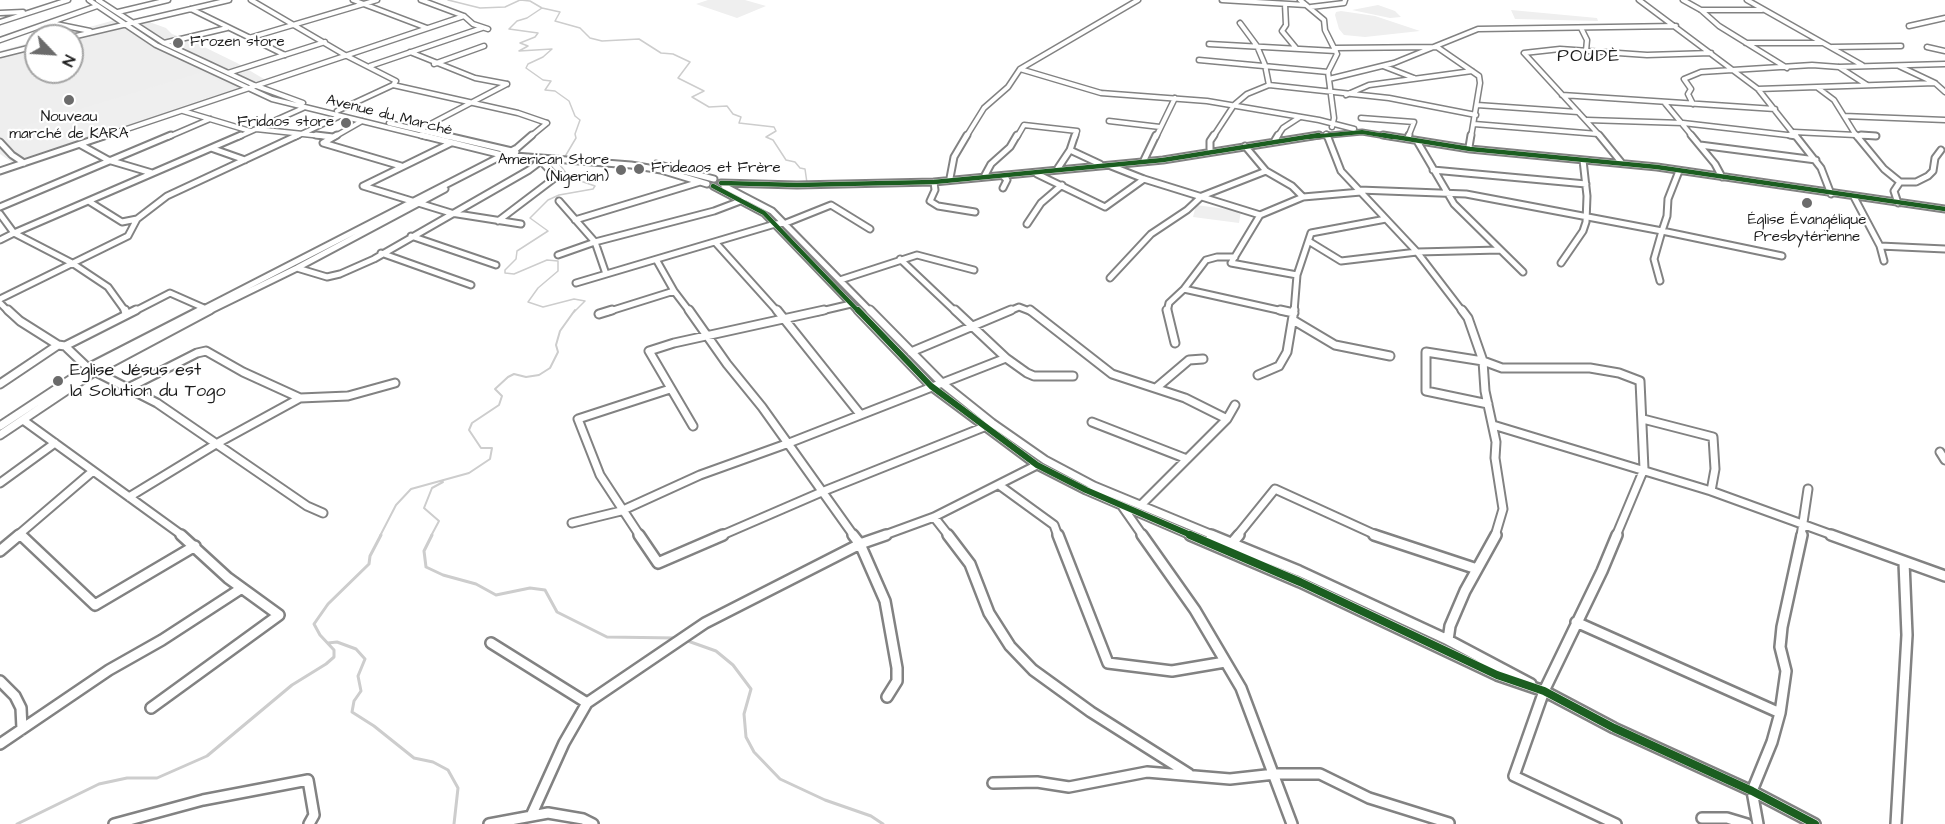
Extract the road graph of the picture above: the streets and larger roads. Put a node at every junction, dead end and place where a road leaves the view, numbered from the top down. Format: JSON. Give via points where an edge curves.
{"nodes":[{"id":1,"x":68,"y":0,"type":"edge"},
{"id":2,"x":88,"y":0,"type":"edge"},
{"id":3,"x":98,"y":0,"type":"edge"},
{"id":4,"x":168,"y":0,"type":"edge"},
{"id":5,"x":229,"y":0,"type":"edge"},
{"id":6,"x":251,"y":0,"type":"edge"},
{"id":7,"x":353,"y":0,"type":"edge"},
{"id":8,"x":377,"y":0,"type":"edge"},
{"id":9,"x":421,"y":0,"type":"edge"},
{"id":10,"x":1138,"y":0,"type":"edge"},
{"id":11,"x":1222,"y":0,"type":"edge"},
{"id":12,"x":1300,"y":0,"type":"edge"},
{"id":13,"x":1345,"y":0,"type":"edge"},
{"id":14,"x":1639,"y":0,"type":"edge"},
{"id":15,"x":1683,"y":0,"type":"edge"},
{"id":16,"x":1747,"y":0,"type":"edge"},
{"id":17,"x":363,"y":4,"type":"junction"},
{"id":18,"x":1286,"y":4,"type":"junction"},
{"id":19,"x":97,"y":6,"type":"junction"},
{"id":20,"x":1308,"y":6,"type":"junction"},
{"id":21,"x":191,"y":9,"type":"junction"},
{"id":22,"x":1701,"y":10,"type":"junction"},
{"id":23,"x":1764,"y":10,"type":"junction"},
{"id":24,"x":31,"y":12,"type":"junction"},
{"id":25,"x":118,"y":12,"type":"junction"},
{"id":26,"x":0,"y":13,"type":"edge"},
{"id":27,"x":464,"y":16,"type":"junction"},
{"id":28,"x":1945,"y":18,"type":"edge"},
{"id":29,"x":0,"y":22,"type":"edge"},
{"id":30,"x":132,"y":22,"type":"junction"},
{"id":31,"x":51,"y":23,"type":"junction"},
{"id":32,"x":1240,"y":23,"type":"dead end"},
{"id":33,"x":124,"y":24,"type":"junction"},
{"id":34,"x":294,"y":25,"type":"junction"},
{"id":35,"x":1676,"y":26,"type":"junction"},
{"id":36,"x":1909,"y":26,"type":"dead end"},
{"id":37,"x":227,"y":28,"type":"junction"},
{"id":38,"x":427,"y":28,"type":"junction"},
{"id":39,"x":1581,"y":28,"type":"junction"},
{"id":40,"x":93,"y":32,"type":"junction"},
{"id":41,"x":144,"y":32,"type":"junction"},
{"id":42,"x":136,"y":33,"type":"junction"},
{"id":43,"x":84,"y":34,"type":"edge"},
{"id":44,"x":249,"y":38,"type":"junction"},
{"id":45,"x":0,"y":40,"type":"edge"},
{"id":46,"x":325,"y":42,"type":"junction"},
{"id":47,"x":164,"y":43,"type":"junction"},
{"id":48,"x":1745,"y":43,"type":"junction"},
{"id":49,"x":1209,"y":44,"type":"dead end"},
{"id":50,"x":1824,"y":44,"type":"junction"},
{"id":51,"x":484,"y":46,"type":"dead end"},
{"id":52,"x":1257,"y":46,"type":"junction"},
{"id":53,"x":1437,"y":46,"type":"junction"},
{"id":54,"x":1901,"y":46,"type":"dead end"},
{"id":55,"x":1927,"y":46,"type":"dead end"},
{"id":56,"x":1830,"y":47,"type":"junction"},
{"id":57,"x":1296,"y":48,"type":"junction"},
{"id":58,"x":24,"y":49,"type":"edge"},
{"id":59,"x":178,"y":50,"type":"junction"},
{"id":60,"x":1336,"y":50,"type":"junction"},
{"id":61,"x":1586,"y":51,"type":"junction"},
{"id":62,"x":1945,"y":51,"type":"edge"},
{"id":63,"x":170,"y":52,"type":"junction"},
{"id":64,"x":411,"y":52,"type":"junction"},
{"id":65,"x":1711,"y":53,"type":"junction"},
{"id":66,"x":0,"y":55,"type":"edge"},
{"id":67,"x":285,"y":55,"type":"junction"},
{"id":68,"x":345,"y":55,"type":"junction"},
{"id":69,"x":1199,"y":60,"type":"dead end"},
{"id":70,"x":435,"y":64,"type":"junction"},
{"id":71,"x":1265,"y":64,"type":"junction"},
{"id":72,"x":1897,"y":64,"type":"junction"},
{"id":73,"x":1945,"y":64,"type":"edge"},
{"id":74,"x":1862,"y":65,"type":"junction"},
{"id":75,"x":370,"y":66,"type":"junction"},
{"id":76,"x":1383,"y":66,"type":"junction"},
{"id":77,"x":1839,"y":67,"type":"junction"},
{"id":78,"x":1787,"y":68,"type":"junction"},
{"id":79,"x":1020,"y":69,"type":"junction"},
{"id":80,"x":1735,"y":70,"type":"junction"},
{"id":81,"x":1472,"y":71,"type":"junction"},
{"id":82,"x":1328,"y":72,"type":"junction"},
{"id":83,"x":228,"y":73,"type":"junction"},
{"id":84,"x":1329,"y":79,"type":"junction"},
{"id":85,"x":1415,"y":79,"type":"junction"},
{"id":86,"x":1935,"y":83,"type":"junction"},
{"id":87,"x":1269,"y":84,"type":"junction"},
{"id":88,"x":254,"y":85,"type":"junction"},
{"id":89,"x":393,"y":85,"type":"junction"},
{"id":90,"x":1868,"y":86,"type":"junction"},
{"id":91,"x":245,"y":88,"type":"junction"},
{"id":92,"x":1818,"y":88,"type":"junction"},
{"id":93,"x":1758,"y":89,"type":"junction"},
{"id":94,"x":1945,"y":92,"type":"edge"},
{"id":95,"x":1330,"y":93,"type":"junction"},
{"id":96,"x":1346,"y":95,"type":"junction"},
{"id":97,"x":1562,"y":95,"type":"junction"},
{"id":98,"x":1175,"y":98,"type":"junction"},
{"id":99,"x":1664,"y":102,"type":"junction"},
{"id":100,"x":472,"y":103,"type":"junction"},
{"id":101,"x":1693,"y":104,"type":"junction"},
{"id":102,"x":310,"y":105,"type":"junction"},
{"id":103,"x":1234,"y":105,"type":"junction"},
{"id":104,"x":1477,"y":105,"type":"junction"},
{"id":105,"x":303,"y":108,"type":"junction"},
{"id":106,"x":1775,"y":109,"type":"junction"},
{"id":107,"x":182,"y":110,"type":"junction"},
{"id":108,"x":1578,"y":112,"type":"junction"},
{"id":109,"x":338,"y":114,"type":"junction"},
{"id":110,"x":1476,"y":115,"type":"junction"},
{"id":111,"x":1844,"y":116,"type":"junction"},
{"id":112,"x":1300,"y":117,"type":"junction"},
{"id":113,"x":368,"y":118,"type":"junction"},
{"id":114,"x":1360,"y":118,"type":"dead end"},
{"id":115,"x":210,"y":119,"type":"junction"},
{"id":116,"x":1587,"y":120,"type":"junction"},
{"id":117,"x":1945,"y":120,"type":"edge"},
{"id":118,"x":1109,"y":121,"type":"dead end"},
{"id":119,"x":361,"y":122,"type":"junction"},
{"id":120,"x":1332,"y":123,"type":"junction"},
{"id":121,"x":1683,"y":123,"type":"junction"},
{"id":122,"x":1474,"y":124,"type":"junction"},
{"id":123,"x":1160,"y":127,"type":"junction"},
{"id":124,"x":1354,"y":129,"type":"junction"},
{"id":125,"x":253,"y":130,"type":"junction"},
{"id":126,"x":419,"y":130,"type":"junction"},
{"id":127,"x":1330,"y":132,"type":"junction"},
{"id":128,"x":304,"y":133,"type":"junction"},
{"id":129,"x":1598,"y":134,"type":"junction"},
{"id":130,"x":1795,"y":134,"type":"junction"},
{"id":131,"x":1856,"y":136,"type":"junction"},
{"id":132,"x":1876,"y":136,"type":"dead end"},
{"id":133,"x":334,"y":137,"type":"junction"},
{"id":134,"x":1408,"y":138,"type":"junction"},
{"id":135,"x":1275,"y":140,"type":"junction"},
{"id":136,"x":1417,"y":141,"type":"junction"},
{"id":137,"x":0,"y":142,"type":"edge"},
{"id":138,"x":451,"y":143,"type":"junction"},
{"id":139,"x":81,"y":145,"type":"junction"},
{"id":140,"x":1700,"y":145,"type":"junction"},
{"id":141,"x":1245,"y":146,"type":"junction"},
{"id":142,"x":1469,"y":147,"type":"junction"},
{"id":143,"x":211,"y":148,"type":"junction"},
{"id":144,"x":1210,"y":149,"type":"junction"},
{"id":145,"x":1070,"y":150,"type":"junction"},
{"id":146,"x":1941,"y":150,"type":"dead end"},
{"id":147,"x":506,"y":154,"type":"junction"},
{"id":148,"x":550,"y":157,"type":"junction"},
{"id":149,"x":573,"y":158,"type":"junction"},
{"id":150,"x":108,"y":160,"type":"junction"},
{"id":151,"x":246,"y":160,"type":"junction"},
{"id":152,"x":540,"y":160,"type":"junction"},
{"id":153,"x":1144,"y":160,"type":"junction"},
{"id":154,"x":1583,"y":160,"type":"junction"},
{"id":155,"x":1816,"y":160,"type":"junction"},
{"id":156,"x":1621,"y":162,"type":"junction"},
{"id":157,"x":24,"y":163,"type":"junction"},
{"id":158,"x":1100,"y":164,"type":"junction"},
{"id":159,"x":1109,"y":165,"type":"junction"},
{"id":160,"x":401,"y":166,"type":"junction"},
{"id":161,"x":1657,"y":167,"type":"junction"},
{"id":162,"x":1059,"y":168,"type":"junction"},
{"id":163,"x":1433,"y":170,"type":"junction"},
{"id":164,"x":0,"y":171,"type":"edge"},
{"id":165,"x":1266,"y":171,"type":"junction"},
{"id":166,"x":1679,"y":171,"type":"junction"},
{"id":167,"x":152,"y":173,"type":"junction"},
{"id":168,"x":1034,"y":173,"type":"junction"},
{"id":169,"x":985,"y":175,"type":"junction"},
{"id":170,"x":1003,"y":176,"type":"junction"},
{"id":171,"x":1722,"y":177,"type":"junction"},
{"id":172,"x":950,"y":178,"type":"junction"},
{"id":173,"x":1144,"y":179,"type":"junction"},
{"id":174,"x":934,"y":182,"type":"junction"},
{"id":175,"x":1900,"y":182,"type":"junction"},
{"id":176,"x":714,"y":183,"type":"junction"},
{"id":177,"x":808,"y":184,"type":"junction"},
{"id":178,"x":1586,"y":184,"type":"junction"},
{"id":179,"x":1062,"y":186,"type":"junction"},
{"id":180,"x":1003,"y":188,"type":"dead end"},
{"id":181,"x":1360,"y":191,"type":"junction"},
{"id":182,"x":1446,"y":192,"type":"junction"},
{"id":183,"x":1831,"y":194,"type":"junction"},
{"id":184,"x":1202,"y":196,"type":"junction"},
{"id":185,"x":1854,"y":197,"type":"junction"},
{"id":186,"x":1304,"y":198,"type":"junction"},
{"id":187,"x":743,"y":200,"type":"junction"},
{"id":188,"x":410,"y":201,"type":"junction"},
{"id":189,"x":559,"y":201,"type":"dead end"},
{"id":190,"x":90,"y":202,"type":"junction"},
{"id":191,"x":417,"y":203,"type":"junction"},
{"id":192,"x":1898,"y":203,"type":"junction"},
{"id":193,"x":0,"y":207,"type":"edge"},
{"id":194,"x":1944,"y":209,"type":"edge"},
{"id":195,"x":975,"y":212,"type":"dead end"},
{"id":196,"x":451,"y":213,"type":"junction"},
{"id":197,"x":0,"y":214,"type":"edge"},
{"id":198,"x":1260,"y":215,"type":"junction"},
{"id":199,"x":1586,"y":216,"type":"junction"},
{"id":200,"x":1945,"y":216,"type":"edge"},
{"id":201,"x":137,"y":219,"type":"junction"},
{"id":202,"x":1386,"y":219,"type":"junction"},
{"id":203,"x":575,"y":220,"type":"junction"},
{"id":204,"x":498,"y":221,"type":"junction"},
{"id":205,"x":786,"y":223,"type":"junction"},
{"id":206,"x":521,"y":224,"type":"dead end"},
{"id":207,"x":775,"y":224,"type":"junction"},
{"id":208,"x":1027,"y":224,"type":"dead end"},
{"id":209,"x":870,"y":229,"type":"dead end"},
{"id":210,"x":1662,"y":231,"type":"junction"},
{"id":211,"x":15,"y":232,"type":"junction"},
{"id":212,"x":411,"y":236,"type":"junction"},
{"id":213,"x":0,"y":240,"type":"edge"},
{"id":214,"x":595,"y":242,"type":"junction"},
{"id":215,"x":715,"y":242,"type":"junction"},
{"id":216,"x":1310,"y":242,"type":"junction"},
{"id":217,"x":1880,"y":246,"type":"junction"},
{"id":218,"x":1945,"y":249,"type":"edge"},
{"id":219,"x":1500,"y":250,"type":"junction"},
{"id":220,"x":1417,"y":252,"type":"junction"},
{"id":221,"x":381,"y":253,"type":"junction"},
{"id":222,"x":558,"y":255,"type":"dead end"},
{"id":223,"x":1235,"y":256,"type":"junction"},
{"id":224,"x":1782,"y":256,"type":"dead end"},
{"id":225,"x":900,"y":259,"type":"junction"},
{"id":226,"x":657,"y":261,"type":"junction"},
{"id":227,"x":1884,"y":261,"type":"dead end"},
{"id":228,"x":72,"y":263,"type":"junction"},
{"id":229,"x":1562,"y":263,"type":"dead end"},
{"id":230,"x":496,"y":265,"type":"dead end"},
{"id":231,"x":297,"y":268,"type":"junction"},
{"id":232,"x":974,"y":270,"type":"dead end"},
{"id":233,"x":1523,"y":272,"type":"dead end"},
{"id":234,"x":606,"y":274,"type":"junction"},
{"id":235,"x":1297,"y":275,"type":"junction"},
{"id":236,"x":1110,"y":278,"type":"dead end"},
{"id":237,"x":840,"y":280,"type":"junction"},
{"id":238,"x":1660,"y":281,"type":"dead end"},
{"id":239,"x":576,"y":283,"type":"dead end"},
{"id":240,"x":471,"y":285,"type":"dead end"},
{"id":241,"x":1184,"y":289,"type":"junction"},
{"id":242,"x":674,"y":291,"type":"junction"},
{"id":243,"x":0,"y":301,"type":"edge"},
{"id":244,"x":851,"y":304,"type":"junction"},
{"id":245,"x":204,"y":308,"type":"junction"},
{"id":246,"x":126,"y":314,"type":"junction"},
{"id":247,"x":599,"y":314,"type":"dead end"},
{"id":248,"x":1293,"y":316,"type":"junction"},
{"id":249,"x":784,"y":318,"type":"junction"},
{"id":250,"x":972,"y":327,"type":"junction"},
{"id":251,"x":708,"y":335,"type":"junction"},
{"id":252,"x":1175,"y":343,"type":"dead end"},
{"id":253,"x":61,"y":345,"type":"junction"},
{"id":254,"x":911,"y":352,"type":"junction"},
{"id":255,"x":1390,"y":356,"type":"dead end"},
{"id":256,"x":1006,"y":358,"type":"junction"},
{"id":257,"x":1203,"y":359,"type":"dead end"},
{"id":258,"x":1483,"y":361,"type":"junction"},
{"id":259,"x":91,"y":370,"type":"junction"},
{"id":260,"x":1258,"y":375,"type":"dead end"},
{"id":261,"x":1073,"y":376,"type":"dead end"},
{"id":262,"x":395,"y":383,"type":"dead end"},
{"id":263,"x":942,"y":383,"type":"junction"},
{"id":264,"x":0,"y":384,"type":"edge"},
{"id":265,"x":931,"y":386,"type":"junction"},
{"id":266,"x":128,"y":388,"type":"junction"},
{"id":267,"x":1156,"y":388,"type":"junction"},
{"id":268,"x":670,"y":389,"type":"junction"},
{"id":269,"x":300,"y":398,"type":"junction"},
{"id":270,"x":1488,"y":404,"type":"junction"},
{"id":271,"x":1235,"y":405,"type":"dead end"},
{"id":272,"x":860,"y":414,"type":"junction"},
{"id":273,"x":1227,"y":419,"type":"junction"},
{"id":274,"x":1643,"y":419,"type":"junction"},
{"id":275,"x":23,"y":420,"type":"junction"},
{"id":276,"x":1092,"y":422,"type":"dead end"},
{"id":277,"x":1493,"y":425,"type":"junction"},
{"id":278,"x":0,"y":426,"type":"edge"},
{"id":279,"x":693,"y":426,"type":"dead end"},
{"id":280,"x":984,"y":427,"type":"junction"},
{"id":281,"x":0,"y":435,"type":"edge"},
{"id":282,"x":55,"y":443,"type":"junction"},
{"id":283,"x":789,"y":443,"type":"junction"},
{"id":284,"x":216,"y":444,"type":"junction"},
{"id":285,"x":1940,"y":452,"type":"dead end"},
{"id":286,"x":1187,"y":459,"type":"junction"},
{"id":287,"x":1945,"y":460,"type":"edge"},
{"id":288,"x":1037,"y":465,"type":"junction"},
{"id":289,"x":1644,"y":469,"type":"junction"},
{"id":290,"x":93,"y":471,"type":"junction"},
{"id":291,"x":0,"y":483,"type":"edge"},
{"id":292,"x":999,"y":485,"type":"junction"},
{"id":293,"x":1808,"y":489,"type":"dead end"},
{"id":294,"x":824,"y":491,"type":"junction"},
{"id":295,"x":1711,"y":491,"type":"junction"},
{"id":296,"x":129,"y":497,"type":"junction"},
{"id":297,"x":1142,"y":504,"type":"junction"},
{"id":298,"x":1122,"y":506,"type":"junction"},
{"id":299,"x":621,"y":511,"type":"junction"},
{"id":300,"x":323,"y":513,"type":"dead end"},
{"id":301,"x":934,"y":517,"type":"junction"},
{"id":302,"x":572,"y":523,"type":"dead end"},
{"id":303,"x":1804,"y":524,"type":"junction"},
{"id":304,"x":21,"y":535,"type":"junction"},
{"id":305,"x":1232,"y":543,"type":"junction"},
{"id":306,"x":860,"y":544,"type":"junction"},
{"id":307,"x":195,"y":546,"type":"junction"},
{"id":308,"x":0,"y":551,"type":"edge"},
{"id":309,"x":1904,"y":562,"type":"junction"},
{"id":310,"x":1477,"y":569,"type":"junction"},
{"id":311,"x":1945,"y":576,"type":"edge"},
{"id":312,"x":242,"y":588,"type":"junction"},
{"id":313,"x":1576,"y":622,"type":"junction"},
{"id":314,"x":1448,"y":640,"type":"junction"},
{"id":315,"x":491,"y":643,"type":"dead end"},
{"id":316,"x":1225,"y":662,"type":"junction"},
{"id":317,"x":0,"y":681,"type":"edge"},
{"id":318,"x":1544,"y":691,"type":"junction"},
{"id":319,"x":887,"y":696,"type":"dead end"},
{"id":320,"x":587,"y":703,"type":"junction"},
{"id":321,"x":152,"y":708,"type":"dead end"},
{"id":322,"x":1780,"y":713,"type":"junction"},
{"id":323,"x":22,"y":729,"type":"junction"},
{"id":324,"x":0,"y":744,"type":"edge"},
{"id":325,"x":1275,"y":774,"type":"junction"},
{"id":326,"x":1192,"y":776,"type":"junction"},
{"id":327,"x":993,"y":783,"type":"dead end"},
{"id":328,"x":1752,"y":791,"type":"junction"},
{"id":329,"x":531,"y":816,"type":"junction"},
{"id":330,"x":1702,"y":818,"type":"dead end"},
{"id":331,"x":1449,"y":823,"type":"edge"},
{"id":332,"x":114,"y":824,"type":"edge"},
{"id":333,"x":309,"y":824,"type":"edge"},
{"id":334,"x":489,"y":824,"type":"edge"},
{"id":335,"x":593,"y":824,"type":"edge"},
{"id":336,"x":1292,"y":824,"type":"edge"},
{"id":337,"x":1616,"y":824,"type":"edge"},
{"id":338,"x":1747,"y":824,"type":"edge"},
{"id":339,"x":1758,"y":824,"type":"edge"},
{"id":340,"x":1815,"y":824,"type":"edge"},
{"id":341,"x":1896,"y":824,"type":"edge"}],
"edges":[{"from":1,"to":24,"type":"street"},
{"from":2,"to":19,"type":"street","name":"Avenue du Marché"},
{"from":3,"to":25,"type":"street","name":"Avenue du Marché"},
{"from":4,"to":25,"type":"street"},
{"from":5,"to":21,"type":"street"},
{"from":6,"to":34,"type":"street"},
{"from":7,"to":17,"type":"street"},
{"from":8,"to":17,"type":"street"},
{"from":9,"to":27,"type":"street"},
{"from":10,"to":79,"type":"street"},
{"from":11,"to":18,"type":"street"},
{"from":12,"to":20,"type":"street"},
{"from":13,"to":20,"type":"street"},
{"from":14,"to":35,"type":"street"},
{"from":15,"to":22,"type":"street"},
{"from":16,"to":23,"type":"street"},
{"from":17,"to":34,"type":"street"},
{"from":17,"to":38,"type":"street"},
{"from":18,"to":20,"type":"street"},
{"from":18,"to":57,"type":"street","via":[[1286,25],[1282,31]]},
{"from":19,"to":31,"type":"street"},
{"from":19,"to":33,"type":"street","name":"Avenue du Marché"},
{"from":20,"to":60,"type":"street","via":[[1324,20]]},
{"from":21,"to":30,"type":"street"},
{"from":21,"to":37,"type":"street"},
{"from":22,"to":23,"type":"street"},
{"from":22,"to":48,"type":"street"},
{"from":23,"to":50,"type":"street"},
{"from":24,"to":26,"type":"street"},
{"from":24,"to":29,"type":"street"},
{"from":25,"to":30,"type":"street","name":"Avenue du Marché"},
{"from":27,"to":38,"type":"street"},
{"from":27,"to":64,"type":"street","via":[[485,28]]},
{"from":28,"to":36,"type":"street"},
{"from":30,"to":33,"type":"street"},
{"from":30,"to":41,"type":"street","name":"Avenue du Marché"},
{"from":31,"to":40,"type":"street"},
{"from":31,"to":45,"type":"street"},
{"from":32,"to":52,"type":"street"},
{"from":33,"to":40,"type":"street"},
{"from":33,"to":42,"type":"street","name":"Avenue du Marché"},
{"from":34,"to":44,"type":"street"},
{"from":34,"to":46,"type":"street"},
{"from":35,"to":39,"type":"street"},
{"from":35,"to":65,"type":"street"},
{"from":37,"to":44,"type":"street"},
{"from":37,"to":47,"type":"street"},
{"from":38,"to":68,"type":"street"},
{"from":39,"to":53,"type":"street","via":[[1478,29]]},
{"from":39,"to":61,"type":"street","via":[[1587,40]]},
{"from":40,"to":43,"type":"street"},
{"from":41,"to":42,"type":"street"},
{"from":41,"to":47,"type":"street","name":"Avenue du Marché"},
{"from":42,"to":63,"type":"street","name":"Avenue du Marché"},
{"from":44,"to":67,"type":"street"},
{"from":46,"to":67,"type":"street"},
{"from":46,"to":68,"type":"street"},
{"from":47,"to":59,"type":"street","name":"Avenue du Marché"},
{"from":48,"to":50,"type":"street"},
{"from":48,"to":78,"type":"street"},
{"from":49,"to":52,"type":"street"},
{"from":50,"to":56,"type":"street"},
{"from":51,"to":70,"type":"street"},
{"from":52,"to":57,"type":"street"},
{"from":52,"to":71,"type":"street"},
{"from":53,"to":60,"type":"street"},
{"from":53,"to":76,"type":"street"},
{"from":53,"to":81,"type":"street"},
{"from":54,"to":56,"type":"street"},
{"from":55,"to":62,"type":"street"},
{"from":56,"to":74,"type":"street"},
{"from":57,"to":60,"type":"street"},
{"from":58,"to":66,"type":"street"},
{"from":59,"to":63,"type":"street"},
{"from":59,"to":83,"type":"street","name":"Avenue du Marché"},
{"from":60,"to":82,"type":"street"},
{"from":61,"to":65,"type":"street","via":[[1647,56]]},
{"from":61,"to":97,"type":"street","via":[[1524,53]]},
{"from":63,"to":91,"type":"street","name":"Avenue du Marché"},
{"from":64,"to":70,"type":"street"},
{"from":64,"to":75,"type":"street"},
{"from":65,"to":80,"type":"street"},
{"from":67,"to":83,"type":"street"},
{"from":68,"to":75,"type":"street"},
{"from":68,"to":88,"type":"street"},
{"from":69,"to":71,"type":"street"},
{"from":70,"to":100,"type":"street","via":[[507,84]]},
{"from":71,"to":82,"type":"street"},
{"from":71,"to":87,"type":"street"},
{"from":72,"to":73,"type":"street"},
{"from":72,"to":74,"type":"street"},
{"from":72,"to":86,"type":"street"},
{"from":74,"to":77,"type":"street"},
{"from":75,"to":89,"type":"street","via":[[396,81]]},
{"from":76,"to":84,"type":"street"},
{"from":76,"to":85,"type":"street"},
{"from":77,"to":78,"type":"street"},
{"from":77,"to":90,"type":"street"},
{"from":78,"to":80,"type":"street"},
{"from":79,"to":98,"type":"street","via":[[1101,93]]},
{"from":79,"to":172,"type":"street","via":[[1008,87],[984,108],[954,157]]},
{"from":80,"to":93,"type":"street"},
{"from":80,"to":101,"type":"street","via":[[1701,72],[1684,79],[1691,89],[1688,94]]},
{"from":81,"to":85,"type":"street"},
{"from":81,"to":104,"type":"street","via":[[1479,76]]},
{"from":82,"to":84,"type":"street"},
{"from":83,"to":88,"type":"street","name":"Avenue du Marché"},
{"from":84,"to":95,"type":"street"},
{"from":85,"to":96,"type":"street","via":[[1369,85]]},
{"from":86,"to":90,"type":"street"},
{"from":86,"to":94,"type":"street"},
{"from":87,"to":95,"type":"street"},
{"from":87,"to":103,"type":"street"},
{"from":88,"to":91,"type":"street"},
{"from":88,"to":102,"type":"street","name":"Avenue du Marché"},
{"from":89,"to":100,"type":"street"},
{"from":89,"to":109,"type":"street"},
{"from":90,"to":92,"type":"street"},
{"from":91,"to":105,"type":"street","name":"Avenue du Marché"},
{"from":91,"to":107,"type":"street"},
{"from":92,"to":93,"type":"street"},
{"from":92,"to":111,"type":"street","via":[[1834,100]]},
{"from":93,"to":106,"type":"street"},
{"from":95,"to":96,"type":"street"},
{"from":95,"to":120,"type":"street"},
{"from":96,"to":110,"type":"street","via":[[1389,98]]},
{"from":97,"to":99,"type":"street"},
{"from":97,"to":108,"type":"street"},
{"from":98,"to":103,"type":"street"},
{"from":98,"to":123,"type":"street"},
{"from":99,"to":101,"type":"street"},
{"from":99,"to":121,"type":"street"},
{"from":100,"to":126,"type":"street"},
{"from":100,"to":147,"type":"street","via":[[547,123]]},
{"from":101,"to":106,"type":"street"},
{"from":102,"to":105,"type":"street"},
{"from":102,"to":109,"type":"street","name":"Avenue du Marché"},
{"from":103,"to":112,"type":"street"},
{"from":103,"to":144,"type":"street","via":[[1210,141]]},
{"from":104,"to":108,"type":"street"},
{"from":104,"to":110,"type":"street"},
{"from":105,"to":109,"type":"street","name":"Avenue du Marché"},
{"from":105,"to":125,"type":"street"},
{"from":106,"to":130,"type":"street"},
{"from":107,"to":115,"type":"street"},
{"from":107,"to":139,"type":"street"},
{"from":108,"to":116,"type":"street"},
{"from":109,"to":113,"type":"street","name":"Avenue du Marché"},
{"from":109,"to":119,"type":"street","name":"Avenue du Marché"},
{"from":109,"to":128,"type":"street"},
{"from":110,"to":122,"type":"street"},
{"from":111,"to":117,"type":"street"},
{"from":111,"to":131,"type":"street"},
{"from":112,"to":120,"type":"street"},
{"from":112,"to":135,"type":"street","via":[[1283,128]]},
{"from":113,"to":119,"type":"street"},
{"from":113,"to":126,"type":"street","name":"Avenue du Marché"},
{"from":114,"to":134,"type":"street","via":[[1414,122]]},
{"from":115,"to":125,"type":"street"},
{"from":115,"to":150,"type":"street"},
{"from":116,"to":121,"type":"street"},
{"from":116,"to":129,"type":"street"},
{"from":118,"to":123,"type":"street"},
{"from":119,"to":133,"type":"street"},
{"from":119,"to":138,"type":"street","name":"Avenue du Marché"},
{"from":120,"to":124,"type":"street"},
{"from":120,"to":127,"type":"street"},
{"from":121,"to":130,"type":"street"},
{"from":121,"to":140,"type":"street"},
{"from":122,"to":129,"type":"street"},
{"from":122,"to":142,"type":"street"},
{"from":123,"to":153,"type":"street"},
{"from":124,"to":127,"type":"street"},
{"from":124,"to":134,"type":"street"},
{"from":125,"to":128,"type":"street"},
{"from":125,"to":143,"type":"street"},
{"from":126,"to":147,"type":"street","name":"Avenue du Marché"},
{"from":127,"to":135,"type":"street"},
{"from":127,"to":136,"type":"street","via":[[1362,132]]},
{"from":127,"to":141,"type":"street"},
{"from":127,"to":181,"type":"street","via":[[1341,171]]},
{"from":128,"to":133,"type":"street"},
{"from":128,"to":151,"type":"street"},
{"from":129,"to":156,"type":"street"},
{"from":130,"to":131,"type":"street"},
{"from":130,"to":155,"type":"street"},
{"from":131,"to":132,"type":"street"},
{"from":131,"to":175,"type":"street"},
{"from":133,"to":160,"type":"street","via":[[323,143]]},
{"from":134,"to":142,"type":"street"},
{"from":135,"to":144,"type":"street"},
{"from":136,"to":154,"type":"street"},
{"from":136,"to":163,"type":"street"},
{"from":137,"to":157,"type":"street"},
{"from":138,"to":147,"type":"street","name":"Avenue du Marché"},
{"from":138,"to":160,"type":"street"},
{"from":139,"to":150,"type":"street"},
{"from":139,"to":157,"type":"street"},
{"from":140,"to":155,"type":"street"},
{"from":140,"to":171,"type":"street"},
{"from":141,"to":159,"type":"street"},
{"from":141,"to":165,"type":"street"},
{"from":142,"to":156,"type":"street"},
{"from":143,"to":151,"type":"street"},
{"from":143,"to":167,"type":"street"},
{"from":144,"to":153,"type":"street"},
{"from":145,"to":158,"type":"street"},
{"from":145,"to":162,"type":"street"},
{"from":145,"to":169,"type":"street","via":[[1077,130],[1024,125]]},
{"from":146,"to":175,"type":"street","via":[[1928,176],[1916,182]]},
{"from":147,"to":148,"type":"street","name":"Avenue du Marché"},
{"from":147,"to":152,"type":"street","name":"Avenue du Marché"},
{"from":147,"to":188,"type":"street"},
{"from":147,"to":191,"type":"street"},
{"from":148,"to":149,"type":"street","name":"Avenue du Marché"},
{"from":148,"to":152,"type":"street","name":"Avenue du Marché"},
{"from":149,"to":176,"type":"street","name":"Avenue du Marché","via":[[661,170]]},
{"from":149,"to":176,"type":"street","name":"Avenue du Marché","via":[[635,160],[669,166]]},
{"from":150,"to":167,"type":"street"},
{"from":150,"to":193,"type":"street"},
{"from":151,"to":201,"type":"street","via":[[166,196]]},
{"from":152,"to":196,"type":"street"},
{"from":152,"to":204,"type":"street","via":[[556,177]]},
{"from":153,"to":158,"type":"street"},
{"from":154,"to":161,"type":"street"},
{"from":154,"to":178,"type":"street"},
{"from":155,"to":183,"type":"street"},
{"from":156,"to":161,"type":"street"},
{"from":157,"to":164,"type":"street"},
{"from":158,"to":162,"type":"street"},
{"from":159,"to":168,"type":"street"},
{"from":159,"to":173,"type":"street"},
{"from":160,"to":188,"type":"street","via":[[363,186]]},
{"from":161,"to":166,"type":"street"},
{"from":162,"to":169,"type":"street"},
{"from":163,"to":178,"type":"street"},
{"from":163,"to":182,"type":"street"},
{"from":165,"to":184,"type":"street"},
{"from":165,"to":186,"type":"street"},
{"from":166,"to":171,"type":"street"},
{"from":166,"to":210,"type":"street"},
{"from":167,"to":190,"type":"street"},
{"from":168,"to":170,"type":"street"},
{"from":168,"to":179,"type":"street"},
{"from":169,"to":172,"type":"street"},
{"from":170,"to":174,"type":"street"},
{"from":170,"to":180,"type":"street","via":[[1007,180]]},
{"from":171,"to":183,"type":"street"},
{"from":172,"to":177,"type":"street"},
{"from":173,"to":179,"type":"street","via":[[1105,207]]},
{"from":173,"to":184,"type":"street"},
{"from":174,"to":177,"type":"street"},
{"from":174,"to":195,"type":"street","via":[[930,201]]},
{"from":175,"to":192,"type":"street","via":[[1894,191]]},
{"from":176,"to":177,"type":"street"},
{"from":176,"to":187,"type":"street"},
{"from":176,"to":203,"type":"street"},
{"from":176,"to":205,"type":"street","via":[[772,211]]},
{"from":178,"to":199,"type":"street"},
{"from":179,"to":208,"type":"street","via":[[1041,203]]},
{"from":181,"to":182,"type":"street"},
{"from":181,"to":186,"type":"street"},
{"from":181,"to":202,"type":"street"},
{"from":182,"to":199,"type":"street"},
{"from":182,"to":219,"type":"street"},
{"from":183,"to":185,"type":"street"},
{"from":184,"to":198,"type":"street"},
{"from":184,"to":236,"type":"street","via":[[1151,234]]},
{"from":185,"to":192,"type":"street"},
{"from":185,"to":217,"type":"street"},
{"from":186,"to":198,"type":"street"},
{"from":187,"to":207,"type":"street"},
{"from":187,"to":214,"type":"street"},
{"from":188,"to":191,"type":"street"},
{"from":188,"to":245,"type":"street"},
{"from":189,"to":203,"type":"street"},
{"from":190,"to":201,"type":"street","via":[[122,222]]},
{"from":190,"to":211,"type":"street"},
{"from":191,"to":196,"type":"street"},
{"from":191,"to":231,"type":"street"},
{"from":192,"to":194,"type":"street"},
{"from":194,"to":200,"type":"street"},
{"from":196,"to":204,"type":"street"},
{"from":196,"to":212,"type":"street"},
{"from":197,"to":211,"type":"street"},
{"from":198,"to":223,"type":"street"},
{"from":199,"to":210,"type":"street"},
{"from":199,"to":229,"type":"street","via":[[1583,231]]},
{"from":201,"to":228,"type":"street","via":[[128,236]]},
{"from":202,"to":216,"type":"street","via":[[1311,233]]},
{"from":202,"to":220,"type":"street"},
{"from":203,"to":214,"type":"street"},
{"from":204,"to":206,"type":"street"},
{"from":205,"to":207,"type":"street"},
{"from":205,"to":209,"type":"street","via":[[831,205]]},
{"from":205,"to":237,"type":"street"},
{"from":207,"to":215,"type":"street"},
{"from":207,"to":244,"type":"street"},
{"from":210,"to":224,"type":"street"},
{"from":210,"to":238,"type":"street","via":[[1654,259]]},
{"from":211,"to":213,"type":"street"},
{"from":211,"to":228,"type":"street"},
{"from":212,"to":221,"type":"street"},
{"from":212,"to":230,"type":"street"},
{"from":214,"to":222,"type":"street"},
{"from":214,"to":234,"type":"street"},
{"from":215,"to":226,"type":"street"},
{"from":215,"to":249,"type":"street"},
{"from":216,"to":220,"type":"street","via":[[1341,261]]},
{"from":216,"to":235,"type":"street"},
{"from":217,"to":218,"type":"street"},
{"from":217,"to":227,"type":"street"},
{"from":219,"to":220,"type":"street"},
{"from":219,"to":233,"type":"street"},
{"from":220,"to":258,"type":"street","via":[[1468,318]]},
{"from":221,"to":231,"type":"street","via":[[354,268],[327,276]]},
{"from":221,"to":240,"type":"street"},
{"from":223,"to":235,"type":"street","via":[[1231,263]]},
{"from":223,"to":241,"type":"street","via":[[1206,260]]},
{"from":225,"to":232,"type":"street","via":[[924,255]]},
{"from":225,"to":237,"type":"street"},
{"from":225,"to":250,"type":"street"},
{"from":226,"to":234,"type":"street"},
{"from":226,"to":242,"type":"street"},
{"from":228,"to":243,"type":"street"},
{"from":228,"to":246,"type":"street","via":[[108,287]]},
{"from":231,"to":259,"type":"street"},
{"from":234,"to":239,"type":"street"},
{"from":235,"to":248,"type":"street"},
{"from":237,"to":254,"type":"street"},
{"from":241,"to":248,"type":"street"},
{"from":241,"to":252,"type":"street","via":[[1167,310]]},
{"from":242,"to":247,"type":"street"},
{"from":242,"to":251,"type":"street"},
{"from":243,"to":253,"type":"street","via":[[20,321]]},
{"from":244,"to":249,"type":"street"},
{"from":244,"to":265,"type":"street"},
{"from":245,"to":246,"type":"street","via":[[170,293]]},
{"from":245,"to":259,"type":"street"},
{"from":246,"to":253,"type":"street"},
{"from":248,"to":255,"type":"street","via":[[1335,345]]},
{"from":248,"to":260,"type":"street","via":[[1287,352],[1279,366]]},
{"from":249,"to":251,"type":"street"},
{"from":249,"to":272,"type":"street"},
{"from":250,"to":254,"type":"street"},
{"from":250,"to":256,"type":"street"},
{"from":250,"to":267,"type":"street","via":[[1019,307],[1028,308],[1112,375]]},
{"from":251,"to":268,"type":"street","via":[[649,351]]},
{"from":251,"to":283,"type":"street"},
{"from":253,"to":259,"type":"street"},
{"from":253,"to":264,"type":"street"},
{"from":254,"to":263,"type":"street"},
{"from":256,"to":261,"type":"street","via":[[1034,376]]},
{"from":256,"to":263,"type":"street"},
{"from":257,"to":267,"type":"street","via":[[1189,360]]},
{"from":258,"to":270,"type":"street"},
{"from":258,"to":270,"type":"street","via":[[1426,352],[1426,391]]},
{"from":258,"to":274,"type":"street","via":[[1502,368],[1590,368],[1619,373],[1640,381]]},
{"from":259,"to":266,"type":"street"},
{"from":259,"to":275,"type":"street"},
{"from":259,"to":278,"type":"street"},
{"from":262,"to":269,"type":"street","via":[[348,396]]},
{"from":263,"to":265,"type":"street"},
{"from":263,"to":297,"type":"street","via":[[1045,460],[1094,486]]},
{"from":265,"to":272,"type":"street"},
{"from":265,"to":280,"type":"street"},
{"from":266,"to":269,"type":"street","via":[[206,351]]},
{"from":266,"to":284,"type":"street"},
{"from":267,"to":273,"type":"street"},
{"from":268,"to":279,"type":"street"},
{"from":268,"to":299,"type":"street","via":[[578,419],[600,475]]},
{"from":269,"to":284,"type":"street"},
{"from":270,"to":277,"type":"street"},
{"from":271,"to":273,"type":"street"},
{"from":272,"to":283,"type":"street"},
{"from":273,"to":286,"type":"street"},
{"from":274,"to":289,"type":"street"},
{"from":274,"to":295,"type":"street","via":[[1713,437],[1715,469]]},
{"from":275,"to":281,"type":"street"},
{"from":275,"to":282,"type":"street"},
{"from":276,"to":286,"type":"street"},
{"from":277,"to":289,"type":"street"},
{"from":277,"to":310,"type":"street","via":[[1503,509],[1494,540]]},
{"from":280,"to":288,"type":"street"},
{"from":280,"to":294,"type":"street"},
{"from":282,"to":290,"type":"street"},
{"from":282,"to":291,"type":"street"},
{"from":283,"to":294,"type":"street"},
{"from":283,"to":299,"type":"street","via":[[700,475]]},
{"from":284,"to":296,"type":"street"},
{"from":284,"to":300,"type":"street"},
{"from":285,"to":287,"type":"street"},
{"from":286,"to":297,"type":"street"},
{"from":288,"to":292,"type":"street"},
{"from":288,"to":298,"type":"street"},
{"from":289,"to":295,"type":"street"},
{"from":289,"to":313,"type":"street","via":[[1602,571]]},
{"from":290,"to":296,"type":"street"},
{"from":290,"to":304,"type":"street"},
{"from":292,"to":301,"type":"street"},
{"from":292,"to":316,"type":"street","via":[[1054,525],[1108,663],[1172,671]]},
{"from":293,"to":303,"type":"street"},
{"from":294,"to":299,"type":"street","via":[[657,563]]},
{"from":294,"to":306,"type":"street"},
{"from":295,"to":303,"type":"street"},
{"from":296,"to":307,"type":"street"},
{"from":297,"to":305,"type":"street"},
{"from":298,"to":316,"type":"street","via":[[1195,610]]},
{"from":298,"to":318,"type":"street","via":[[1300,582],[1497,675]]},
{"from":299,"to":302,"type":"street"},
{"from":301,"to":306,"type":"street"},
{"from":301,"to":326,"type":"street","via":[[970,564],[989,613],[1010,646],[1034,670],[1091,712]]},
{"from":303,"to":309,"type":"street"},
{"from":303,"to":322,"type":"street","via":[[1782,627],[1780,647],[1786,671]]},
{"from":304,"to":307,"type":"street","via":[[95,605]]},
{"from":304,"to":308,"type":"street"},
{"from":305,"to":310,"type":"street","via":[[1275,489],[1372,534]]},
{"from":305,"to":314,"type":"street"},
{"from":306,"to":319,"type":"street","via":[[885,601],[897,668],[897,681]]},
{"from":306,"to":320,"type":"street","via":[[705,623]]},
{"from":307,"to":312,"type":"street"},
{"from":309,"to":311,"type":"street"},
{"from":309,"to":341,"type":"street","via":[[1907,635]]},
{"from":310,"to":314,"type":"street"},
{"from":312,"to":321,"type":"street","via":[[279,615]]},
{"from":312,"to":323,"type":"street"},
{"from":313,"to":318,"type":"street"},
{"from":313,"to":322,"type":"street"},
{"from":314,"to":318,"type":"street"},
{"from":315,"to":320,"type":"street"},
{"from":316,"to":325,"type":"street","via":[[1241,688]]},
{"from":317,"to":323,"type":"street","via":[[21,708]]},
{"from":318,"to":328,"type":"street","via":[[1614,728]]},
{"from":318,"to":337,"type":"street","via":[[1514,776]]},
{"from":320,"to":329,"type":"street"},
{"from":322,"to":328,"type":"street"},
{"from":323,"to":324,"type":"street"},
{"from":325,"to":326,"type":"street","via":[[1230,779]]},
{"from":325,"to":331,"type":"street","via":[[1320,774],[1369,798]]},
{"from":325,"to":336,"type":"street"},
{"from":326,"to":327,"type":"street","via":[[1147,772],[1069,787],[1037,782]]},
{"from":328,"to":339,"type":"street"},
{"from":328,"to":340,"type":"street"},
{"from":329,"to":334,"type":"street"},
{"from":329,"to":335,"type":"street","via":[[548,813]]},
{"from":330,"to":338,"type":"street","via":[[1727,818]]},
{"from":332,"to":333,"type":"street","via":[[203,800],[308,780],[314,815]]}]}
